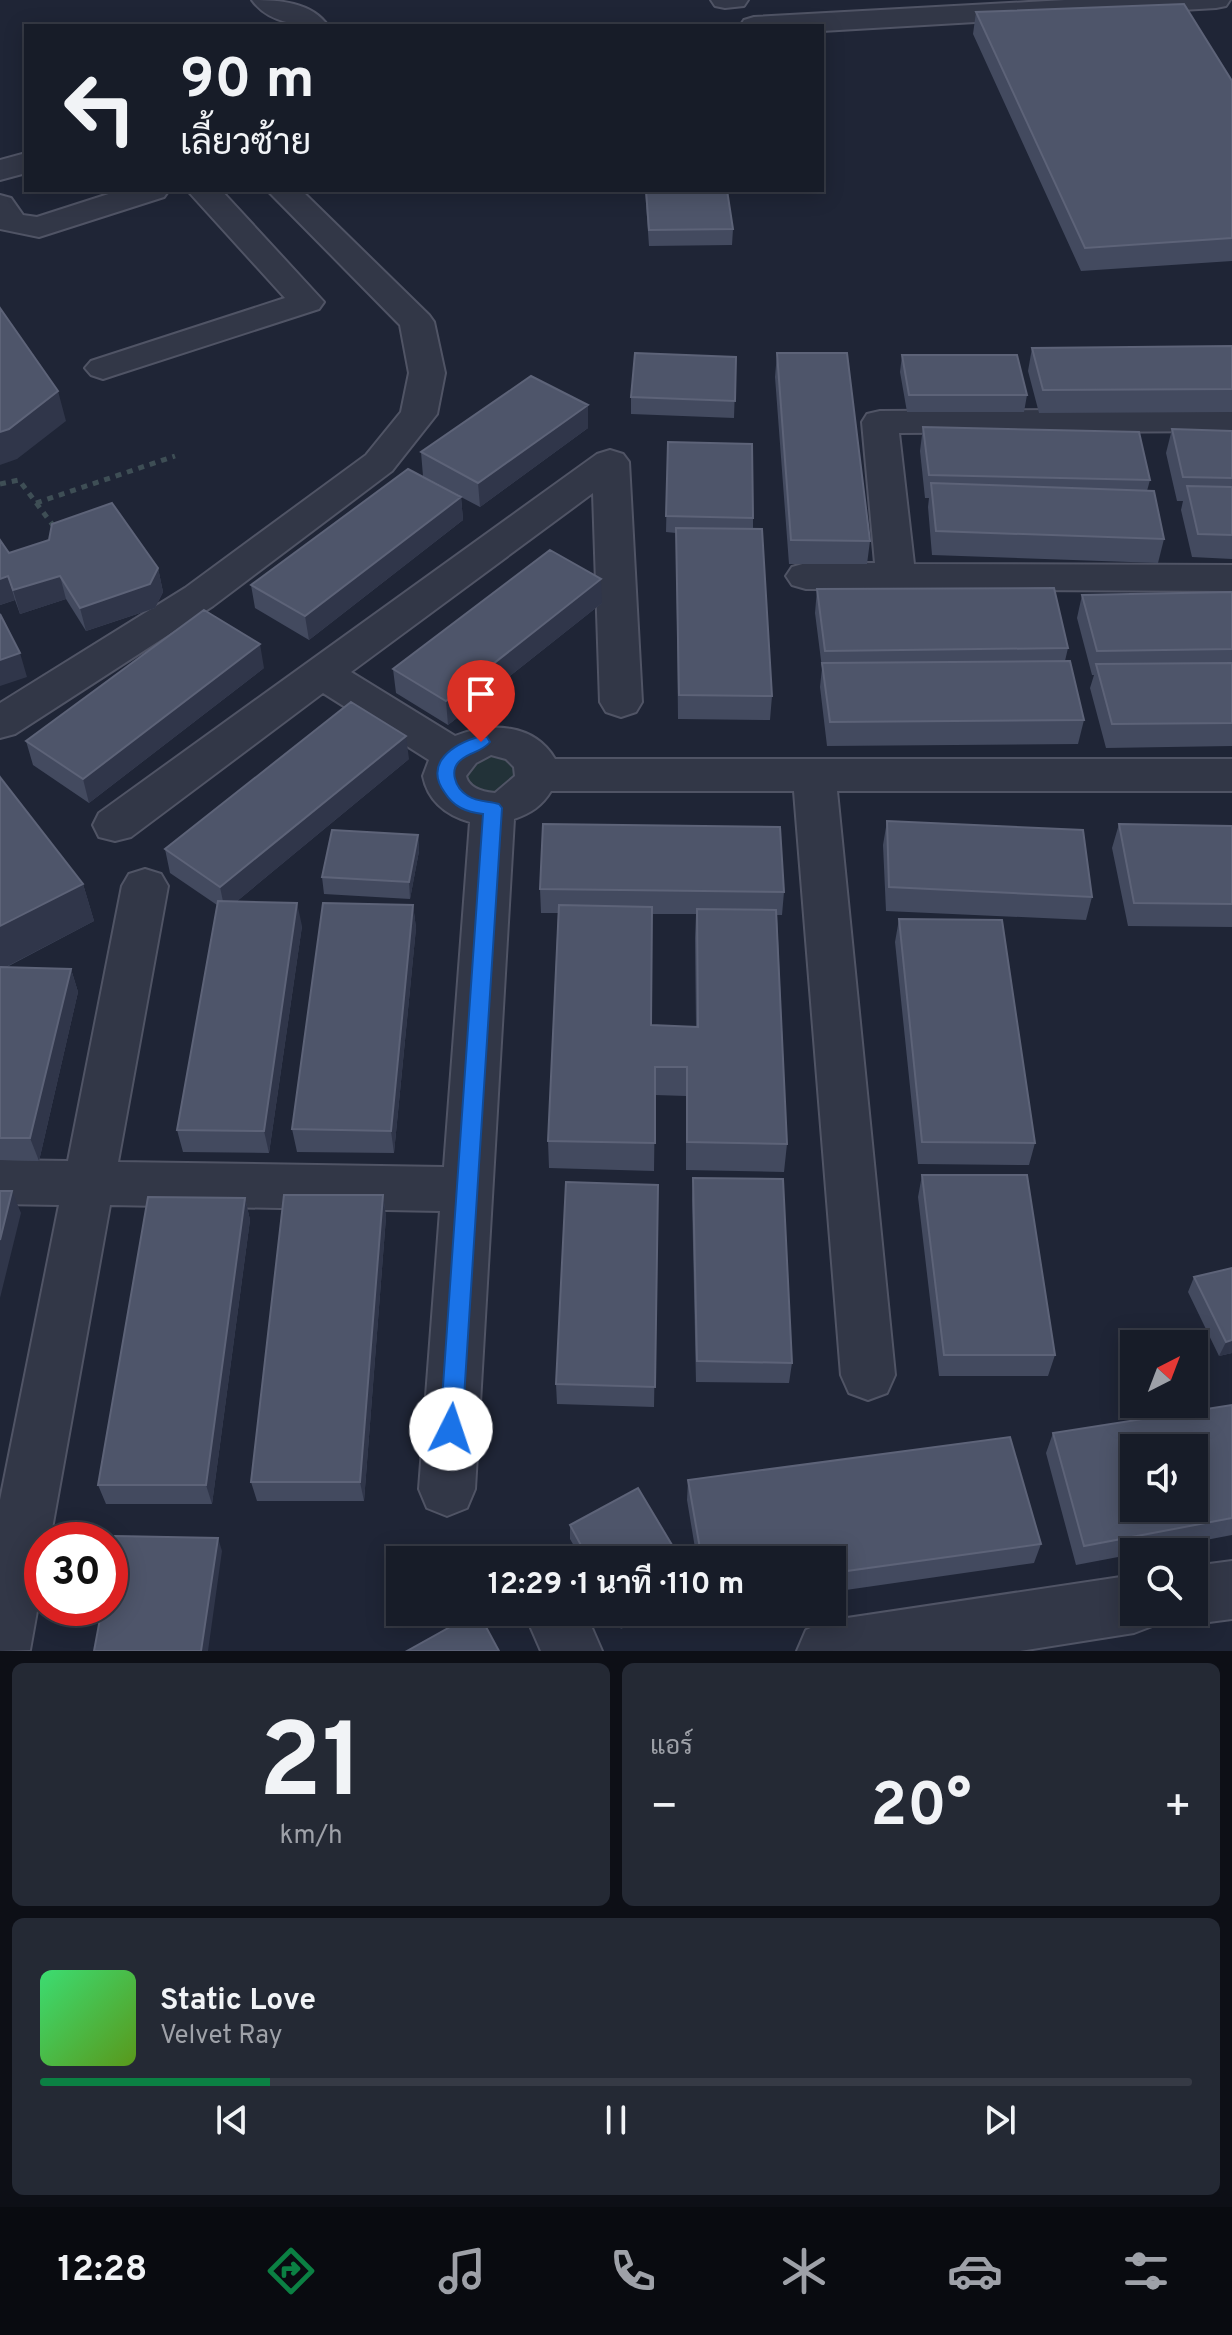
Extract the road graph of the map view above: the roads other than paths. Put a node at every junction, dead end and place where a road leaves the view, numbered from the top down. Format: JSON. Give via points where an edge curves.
{"nodes":[{"id":1,"x":266,"y":0,"type":"edge"},
{"id":2,"x":725,"y":0,"type":"edge"},
{"id":3,"x":734,"y":0,"type":"edge"},
{"id":4,"x":1216,"y":0,"type":"edge"},
{"id":5,"x":968,"y":8,"type":"edge"},
{"id":6,"x":310,"y":24,"type":"edge"},
{"id":7,"x":778,"y":24,"type":"edge"},
{"id":8,"x":24,"y":163,"type":"edge"},
{"id":9,"x":0,"y":171,"type":"edge"},
{"id":10,"x":147,"y":192,"type":"edge"},
{"id":11,"x":205,"y":192,"type":"edge"},
{"id":12,"x":285,"y":192,"type":"edge"},
{"id":13,"x":0,"y":205,"type":"edge"},
{"id":14,"x":103,"y":368,"type":"dead end"},
{"id":15,"x":1232,"y":420,"type":"edge"},
{"id":16,"x":806,"y":576,"type":"dead end"},
{"id":17,"x":896,"y":576,"type":"junction"},
{"id":18,"x":1232,"y":578,"type":"edge"},
{"id":19,"x":320,"y":672,"type":"junction"},
{"id":20,"x":621,"y":702,"type":"dead end"},
{"id":21,"x":0,"y":723,"type":"edge"},
{"id":22,"x":454,"y":755,"type":"junction"},
{"id":23,"x":814,"y":774,"type":"junction"},
{"id":24,"x":538,"y":775,"type":"junction"},
{"id":25,"x":1232,"y":775,"type":"edge"},
{"id":26,"x":493,"y":808,"type":"junction"},
{"id":27,"x":115,"y":825,"type":"dead end"},
{"id":28,"x":145,"y":886,"type":"dead end"},
{"id":29,"x":0,"y":1182,"type":"edge"},
{"id":30,"x":91,"y":1183,"type":"junction"},
{"id":31,"x":467,"y":1189,"type":"junction"},
{"id":32,"x":868,"y":1375,"type":"dead end"},
{"id":33,"x":447,"y":1489,"type":"dead end"},
{"id":34,"x":1232,"y":1590,"type":"edge"},
{"id":35,"x":1208,"y":1593,"type":"edge"},
{"id":36,"x":1120,"y":1607,"type":"edge"},
{"id":37,"x":560,"y":1626,"type":"edge"},
{"id":38,"x":930,"y":1644,"type":"edge"},
{"id":39,"x":0,"y":1650,"type":"edge"},
{"id":40,"x":572,"y":1651,"type":"edge"},
{"id":41,"x":827,"y":1651,"type":"edge"}],
"edges":[{"from":1,"to":6,"type":"street"},
{"from":2,"to":3,"type":"street"},
{"from":4,"to":5,"type":"street"},
{"from":5,"to":7,"type":"street"},
{"from":8,"to":9,"type":"street"},
{"from":10,"to":13,"type":"street","via":[[39,227],[12,223]]},
{"from":11,"to":14,"type":"street","via":[[307,302]]},
{"from":12,"to":21,"type":"street","via":[[417,322],[427,373],[419,414],[379,463],[212,587]]},
{"from":15,"to":17,"type":"street","via":[[880,422]]},
{"from":16,"to":17,"type":"street"},
{"from":17,"to":18,"type":"street"},
{"from":19,"to":20,"type":"street","via":[[610,462]]},
{"from":19,"to":22,"type":"street"},
{"from":19,"to":27,"type":"street"},
{"from":22,"to":24,"type":"street","via":[[481,742],[508,742],[535,762]]},
{"from":22,"to":26,"type":"street","via":[[445,769],[450,791],[475,807]]},
{"from":23,"to":24,"type":"street"},
{"from":23,"to":25,"type":"street"},
{"from":23,"to":32,"type":"street"},
{"from":24,"to":26,"type":"street","via":[[519,801]]},
{"from":26,"to":31,"type":"street"},
{"from":28,"to":30,"type":"street"},
{"from":29,"to":30,"type":"street"},
{"from":30,"to":31,"type":"street"},
{"from":30,"to":39,"type":"street"},
{"from":31,"to":33,"type":"street"},
{"from":34,"to":35,"type":"street"},
{"from":36,"to":38,"type":"street"},
{"from":37,"to":40,"type":"street"},
{"from":38,"to":41,"type":"street"}]}
